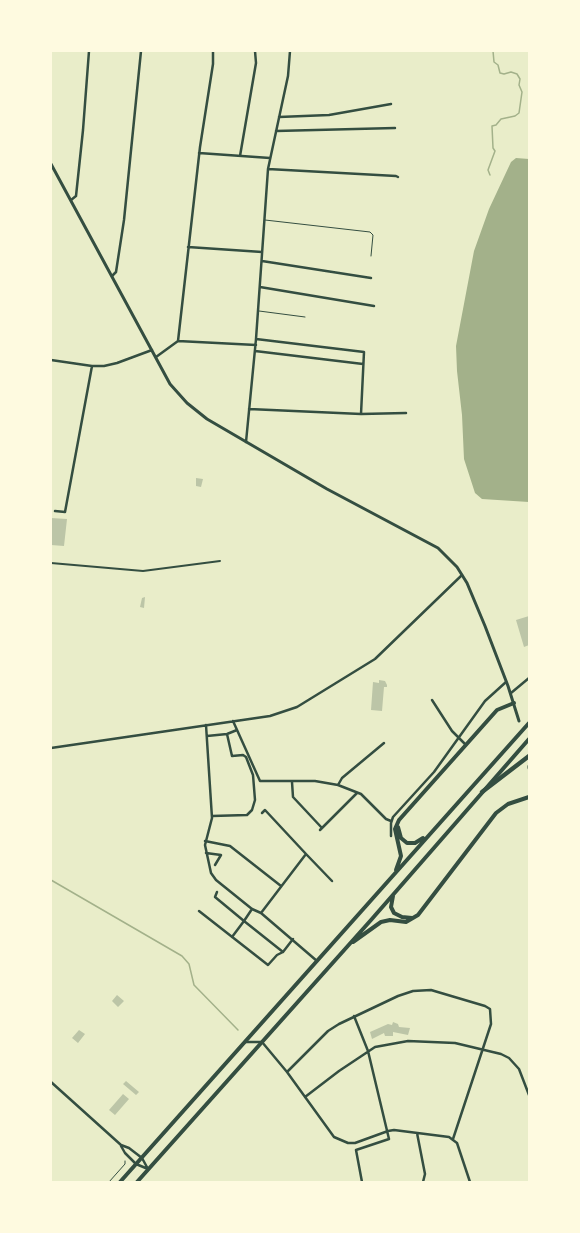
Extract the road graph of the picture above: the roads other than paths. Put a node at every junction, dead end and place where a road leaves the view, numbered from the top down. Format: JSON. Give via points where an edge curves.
{"nodes":[{"id":1,"x":89,"y":51,"type":"edge"},
{"id":2,"x":141,"y":51,"type":"edge"},
{"id":3,"x":214,"y":51,"type":"edge"},
{"id":4,"x":255,"y":51,"type":"edge"},
{"id":5,"x":291,"y":51,"type":"edge"},
{"id":6,"x":391,"y":104,"type":"dead end"},
{"id":7,"x":279,"y":117,"type":"junction"},
{"id":8,"x":395,"y":128,"type":"dead end"},
{"id":9,"x":276,"y":131,"type":"junction"},
{"id":10,"x":199,"y":153,"type":"junction"},
{"id":11,"x":240,"y":156,"type":"junction"},
{"id":12,"x":270,"y":158,"type":"junction"},
{"id":13,"x":51,"y":164,"type":"edge"},
{"id":14,"x":268,"y":169,"type":"junction"},
{"id":15,"x":398,"y":177,"type":"dead end"},
{"id":16,"x":71,"y":200,"type":"junction"},
{"id":17,"x":264,"y":220,"type":"junction"},
{"id":18,"x":188,"y":247,"type":"junction"},
{"id":19,"x":262,"y":252,"type":"junction"},
{"id":20,"x":371,"y":256,"type":"dead end"},
{"id":21,"x":262,"y":261,"type":"junction"},
{"id":22,"x":112,"y":276,"type":"junction"},
{"id":23,"x":371,"y":278,"type":"dead end"},
{"id":24,"x":260,"y":287,"type":"junction"},
{"id":25,"x":374,"y":306,"type":"dead end"},
{"id":26,"x":258,"y":311,"type":"junction"},
{"id":27,"x":305,"y":317,"type":"dead end"},
{"id":28,"x":256,"y":339,"type":"junction"},
{"id":29,"x":178,"y":341,"type":"junction"},
{"id":30,"x":256,"y":345,"type":"junction"},
{"id":31,"x":152,"y":350,"type":"junction"},
{"id":32,"x":255,"y":351,"type":"junction"},
{"id":33,"x":156,"y":357,"type":"junction"},
{"id":34,"x":51,"y":360,"type":"edge"},
{"id":35,"x":363,"y":364,"type":"junction"},
{"id":36,"x":92,"y":366,"type":"junction"},
{"id":37,"x":249,"y":409,"type":"junction"},
{"id":38,"x":406,"y":413,"type":"dead end"},
{"id":39,"x":361,"y":414,"type":"junction"},
{"id":40,"x":246,"y":442,"type":"junction"},
{"id":41,"x":54,"y":511,"type":"dead end"},
{"id":42,"x":220,"y":561,"type":"dead end"},
{"id":43,"x":51,"y":563,"type":"edge"},
{"id":44,"x":462,"y":575,"type":"junction"},
{"id":45,"x":529,"y":678,"type":"edge"},
{"id":46,"x":506,"y":682,"type":"junction"},
{"id":47,"x":511,"y":693,"type":"junction"},
{"id":48,"x":432,"y":700,"type":"dead end"},
{"id":49,"x":514,"y":703,"type":"junction"},
{"id":50,"x":233,"y":721,"type":"junction"},
{"id":51,"x":519,"y":721,"type":"dead end"},
{"id":52,"x":529,"y":723,"type":"edge"},
{"id":53,"x":206,"y":725,"type":"junction"},
{"id":54,"x":237,"y":730,"type":"junction"},
{"id":55,"x":227,"y":734,"type":"junction"},
{"id":56,"x":207,"y":736,"type":"junction"},
{"id":57,"x":458,"y":738,"type":"junction"},
{"id":58,"x":529,"y":739,"type":"edge"},
{"id":59,"x":384,"y":743,"type":"dead end"},
{"id":60,"x":466,"y":745,"type":"junction"},
{"id":61,"x":51,"y":748,"type":"edge"},
{"id":62,"x":529,"y":756,"type":"edge"},
{"id":63,"x":529,"y":759,"type":"edge"},
{"id":64,"x":520,"y":763,"type":"junction"},
{"id":65,"x":292,"y":782,"type":"junction"},
{"id":66,"x":338,"y":785,"type":"junction"},
{"id":67,"x":482,"y":792,"type":"junction"},
{"id":68,"x":357,"y":793,"type":"junction"},
{"id":69,"x":529,"y":797,"type":"edge"},
{"id":70,"x":262,"y":814,"type":"dead end"},
{"id":71,"x":212,"y":816,"type":"junction"},
{"id":72,"x":391,"y":822,"type":"junction"},
{"id":73,"x":398,"y":822,"type":"junction"},
{"id":74,"x":431,"y":832,"type":"junction"},
{"id":75,"x":391,"y":836,"type":"dead end"},
{"id":76,"x":205,"y":841,"type":"junction"},
{"id":77,"x":206,"y":853,"type":"junction"},
{"id":78,"x":306,"y":854,"type":"junction"},
{"id":79,"x":214,"y":865,"type":"dead end"},
{"id":80,"x":393,"y":876,"type":"junction"},
{"id":81,"x":332,"y":881,"type":"dead end"},
{"id":82,"x":281,"y":886,"type":"junction"},
{"id":83,"x":396,"y":891,"type":"junction"},
{"id":84,"x":217,"y":892,"type":"dead end"},
{"id":85,"x":252,"y":909,"type":"junction"},
{"id":86,"x":199,"y":911,"type":"dead end"},
{"id":87,"x":260,"y":913,"type":"junction"},
{"id":88,"x":413,"y":918,"type":"junction"},
{"id":89,"x":244,"y":921,"type":"junction"},
{"id":90,"x":232,"y":937,"type":"junction"},
{"id":91,"x":293,"y":939,"type":"junction"},
{"id":92,"x":346,"y":948,"type":"junction"},
{"id":93,"x":283,"y":952,"type":"junction"},
{"id":94,"x":318,"y":961,"type":"junction"},
{"id":95,"x":354,"y":1016,"type":"junction"},
{"id":96,"x":245,"y":1042,"type":"junction"},
{"id":97,"x":262,"y":1042,"type":"junction"},
{"id":98,"x":482,"y":1050,"type":"junction"},
{"id":99,"x":368,"y":1051,"type":"junction"},
{"id":100,"x":287,"y":1072,"type":"junction"},
{"id":101,"x":51,"y":1082,"type":"edge"},
{"id":102,"x":529,"y":1095,"type":"edge"},
{"id":103,"x":305,"y":1097,"type":"junction"},
{"id":104,"x":388,"y":1130,"type":"junction"},
{"id":105,"x":417,"y":1133,"type":"junction"},
{"id":106,"x":453,"y":1139,"type":"junction"},
{"id":107,"x":121,"y":1145,"type":"junction"},
{"id":108,"x":142,"y":1158,"type":"junction"},
{"id":109,"x":136,"y":1164,"type":"junction"},
{"id":110,"x":148,"y":1170,"type":"junction"},
{"id":111,"x":120,"y":1182,"type":"edge"},
{"id":112,"x":137,"y":1182,"type":"edge"},
{"id":113,"x":362,"y":1182,"type":"edge"},
{"id":114,"x":423,"y":1182,"type":"edge"},
{"id":115,"x":470,"y":1182,"type":"edge"}],
"edges":[{"from":1,"to":16,"type":"street","via":[[76,196]]},
{"from":2,"to":22,"type":"street","via":[[124,220],[116,272]]},
{"from":3,"to":10,"type":"street"},
{"from":4,"to":11,"type":"street","via":[[256,63]]},
{"from":5,"to":7,"type":"street"},
{"from":6,"to":7,"type":"street","via":[[329,115]]},
{"from":7,"to":9,"type":"street"},
{"from":8,"to":9,"type":"street"},
{"from":9,"to":12,"type":"street"},
{"from":10,"to":11,"type":"street"},
{"from":10,"to":18,"type":"street"},
{"from":11,"to":12,"type":"street"},
{"from":12,"to":14,"type":"street"},
{"from":13,"to":16,"type":"street"},
{"from":14,"to":15,"type":"street"},
{"from":14,"to":17,"type":"street"},
{"from":16,"to":22,"type":"street"},
{"from":17,"to":19,"type":"street"},
{"from":17,"to":20,"type":"lane","via":[[370,232]]},
{"from":18,"to":19,"type":"street"},
{"from":18,"to":29,"type":"street"},
{"from":19,"to":21,"type":"street"},
{"from":21,"to":23,"type":"street"},
{"from":21,"to":24,"type":"street"},
{"from":22,"to":31,"type":"street"},
{"from":24,"to":25,"type":"street"},
{"from":24,"to":26,"type":"street"},
{"from":26,"to":27,"type":"lane"},
{"from":26,"to":28,"type":"street"},
{"from":28,"to":30,"type":"street"},
{"from":28,"to":35,"type":"street","via":[[364,352]]},
{"from":29,"to":30,"type":"street"},
{"from":29,"to":33,"type":"street"},
{"from":30,"to":32,"type":"street"},
{"from":31,"to":33,"type":"street"},
{"from":31,"to":36,"type":"street","via":[[117,363]]},
{"from":32,"to":35,"type":"street"},
{"from":32,"to":37,"type":"street"},
{"from":33,"to":40,"type":"street","via":[[170,384],[187,403],[207,419]]},
{"from":34,"to":36,"type":"street"},
{"from":35,"to":39,"type":"street"},
{"from":36,"to":41,"type":"street","via":[[65,512]]},
{"from":37,"to":39,"type":"street"},
{"from":37,"to":40,"type":"street"},
{"from":38,"to":39,"type":"street"},
{"from":40,"to":44,"type":"street","via":[[366,511],[438,548]]},
{"from":42,"to":43,"type":"street","via":[[144,571]]},
{"from":44,"to":46,"type":"street","via":[[480,613]]},
{"from":44,"to":50,"type":"street","via":[[388,648],[357,670],[297,707],[270,716]]},
{"from":45,"to":47,"type":"street"},
{"from":46,"to":47,"type":"street"},
{"from":46,"to":57,"type":"street","via":[[484,701]]},
{"from":47,"to":49,"type":"street"},
{"from":48,"to":57,"type":"street"},
{"from":49,"to":51,"type":"street"},
{"from":49,"to":60,"type":"main road","via":[[497,710]]},
{"from":50,"to":53,"type":"street"},
{"from":50,"to":54,"type":"street"},
{"from":52,"to":74,"type":"main road"},
{"from":53,"to":56,"type":"street"},
{"from":53,"to":61,"type":"street"},
{"from":54,"to":55,"type":"street"},
{"from":54,"to":65,"type":"street","via":[[260,781]]},
{"from":55,"to":56,"type":"street"},
{"from":55,"to":71,"type":"street","via":[[232,756],[246,757],[253,775],[254,802],[248,815]]},
{"from":56,"to":71,"type":"street"},
{"from":57,"to":60,"type":"street"},
{"from":57,"to":72,"type":"street","via":[[434,772]]},
{"from":58,"to":67,"type":"main road"},
{"from":59,"to":66,"type":"street","via":[[342,778]]},
{"from":60,"to":73,"type":"main road"},
{"from":62,"to":64,"type":"highway"},
{"from":63,"to":64,"type":"highway"},
{"from":64,"to":67,"type":"highway"},
{"from":65,"to":66,"type":"street","via":[[320,781]]},
{"from":65,"to":68,"type":"street","via":[[293,797],[321,829]]},
{"from":66,"to":68,"type":"street"},
{"from":67,"to":83,"type":"main road"},
{"from":68,"to":72,"type":"street"},
{"from":69,"to":88,"type":"main road","via":[[508,804],[496,813],[420,913]]},
{"from":70,"to":78,"type":"street","via":[[265,810]]},
{"from":71,"to":76,"type":"street"},
{"from":72,"to":75,"type":"street"},
{"from":73,"to":74,"type":"main road","via":[[400,835],[407,843],[419,842]]},
{"from":73,"to":80,"type":"main road","via":[[396,831],[401,856]]},
{"from":74,"to":80,"type":"main road"},
{"from":76,"to":77,"type":"street"},
{"from":76,"to":82,"type":"street","via":[[229,845]]},
{"from":77,"to":79,"type":"street","via":[[221,855]]},
{"from":77,"to":85,"type":"street","via":[[214,878]]},
{"from":78,"to":81,"type":"street"},
{"from":78,"to":82,"type":"street"},
{"from":80,"to":94,"type":"main road"},
{"from":82,"to":87,"type":"street"},
{"from":83,"to":88,"type":"main road","via":[[392,909],[399,916]]},
{"from":83,"to":92,"type":"main road"},
{"from":84,"to":89,"type":"street","via":[[215,897]]},
{"from":85,"to":87,"type":"street"},
{"from":85,"to":89,"type":"street"},
{"from":86,"to":90,"type":"street"},
{"from":87,"to":91,"type":"street"},
{"from":88,"to":92,"type":"main road","via":[[406,922],[381,922]]},
{"from":89,"to":90,"type":"street"},
{"from":89,"to":93,"type":"street"},
{"from":90,"to":93,"type":"street","via":[[268,965]]},
{"from":91,"to":93,"type":"street"},
{"from":91,"to":94,"type":"street"},
{"from":92,"to":97,"type":"main road"},
{"from":94,"to":96,"type":"main road"},
{"from":95,"to":98,"type":"street","via":[[398,996],[431,990],[490,1009],[491,1024]]},
{"from":95,"to":99,"type":"street"},
{"from":95,"to":100,"type":"street","via":[[328,1031]]},
{"from":96,"to":97,"type":"street"},
{"from":96,"to":108,"type":"main road"},
{"from":97,"to":100,"type":"street"},
{"from":97,"to":110,"type":"main road"},
{"from":98,"to":99,"type":"street","via":[[455,1042],[408,1041]]},
{"from":98,"to":102,"type":"street","via":[[509,1058],[519,1069]]},
{"from":98,"to":106,"type":"street"},
{"from":99,"to":103,"type":"street"},
{"from":99,"to":104,"type":"street"},
{"from":100,"to":103,"type":"street"},
{"from":101,"to":107,"type":"street"},
{"from":103,"to":104,"type":"street","via":[[329,1131],[341,1141],[355,1143]]},
{"from":104,"to":105,"type":"street"},
{"from":104,"to":113,"type":"street","via":[[389,1139],[356,1150]]},
{"from":105,"to":106,"type":"street","via":[[449,1136]]},
{"from":105,"to":114,"type":"street","via":[[425,1174]]},
{"from":106,"to":115,"type":"street","via":[[458,1146]]},
{"from":107,"to":108,"type":"street"},
{"from":107,"to":109,"type":"street"},
{"from":108,"to":109,"type":"main road"},
{"from":108,"to":110,"type":"street"},
{"from":109,"to":110,"type":"street"},
{"from":109,"to":111,"type":"main road"},
{"from":110,"to":112,"type":"main road"}]}
